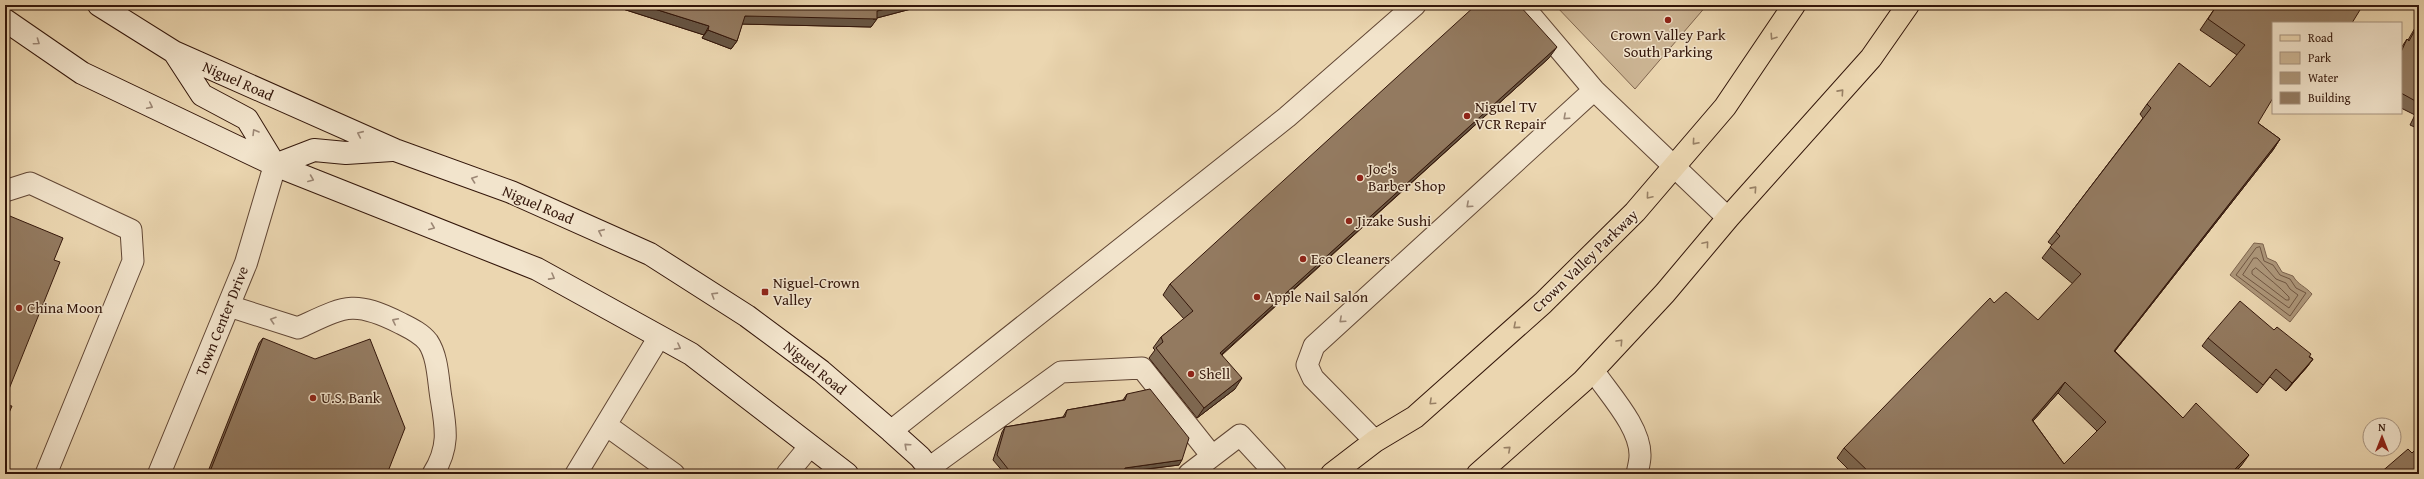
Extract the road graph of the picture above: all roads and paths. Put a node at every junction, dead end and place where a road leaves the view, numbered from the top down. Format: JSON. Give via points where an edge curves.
{"nodes":[{"id":1,"x":99,"y":5,"type":"edge"},
{"id":2,"x":1415,"y":5,"type":"edge"},
{"id":3,"x":1522,"y":5,"type":"edge"},
{"id":4,"x":1794,"y":5,"type":"edge"},
{"id":5,"x":1908,"y":5,"type":"edge"},
{"id":6,"x":5,"y":20,"type":"edge"},
{"id":7,"x":174,"y":52,"type":"junction"},
{"id":8,"x":1594,"y":90,"type":"junction"},
{"id":9,"x":395,"y":150,"type":"junction"},
{"id":10,"x":274,"y":165,"type":"junction"},
{"id":11,"x":1674,"y":166,"type":"junction"},
{"id":12,"x":5,"y":191,"type":"edge"},
{"id":13,"x":1728,"y":218,"type":"junction"},
{"id":14,"x":229,"y":306,"type":"junction"},
{"id":15,"x":659,"y":337,"type":"junction"},
{"id":16,"x":1593,"y":370,"type":"junction"},
{"id":17,"x":606,"y":426,"type":"junction"},
{"id":18,"x":891,"y":431,"type":"junction"},
{"id":19,"x":1375,"y":441,"type":"junction"},
{"id":20,"x":810,"y":446,"type":"junction"},
{"id":21,"x":1212,"y":456,"type":"junction"},
{"id":22,"x":931,"y":471,"type":"edge"},
{"id":23,"x":46,"y":474,"type":"edge"},
{"id":24,"x":159,"y":474,"type":"edge"},
{"id":25,"x":433,"y":474,"type":"edge"},
{"id":26,"x":576,"y":474,"type":"edge"},
{"id":27,"x":674,"y":474,"type":"edge"},
{"id":28,"x":787,"y":474,"type":"edge"},
{"id":29,"x":848,"y":474,"type":"edge"},
{"id":30,"x":1189,"y":474,"type":"edge"},
{"id":31,"x":1276,"y":474,"type":"edge"},
{"id":32,"x":1332,"y":474,"type":"edge"},
{"id":33,"x":1478,"y":474,"type":"edge"},
{"id":34,"x":1637,"y":474,"type":"edge"}],
"edges":[{"from":1,"to":7,"type":"main road","name":"Niguel Road"},
{"from":2,"to":18,"type":"lane","via":[[1287,117]]},
{"from":3,"to":8,"type":"lane"},
{"from":4,"to":11,"type":"main road","name":"Crown Valley Parkway","one_way":true,"via":[[1725,107]]},
{"from":13,"to":5,"type":"main road","one_way":true,"via":[[1871,58]]},
{"from":6,"to":10,"type":"main road","one_way":true,"via":[[82,73]]},
{"from":9,"to":7,"type":"main road","name":"Niguel Road","one_way":true},
{"from":10,"to":7,"type":"main road","one_way":true,"via":[[247,119],[202,95]]},
{"from":8,"to":11,"type":"lane"},
{"from":8,"to":19,"type":"lane","one_way":true,"via":[[1314,346],[1307,365],[1313,378]]},
{"from":9,"to":10,"type":"main road","via":[[346,153],[314,150]]},
{"from":18,"to":9,"type":"main road","name":"Niguel Road","one_way":true,"via":[[821,371],[747,316],[650,254],[511,192]]},
{"from":10,"to":14,"type":"main road","name":"Town Center Drive","via":[[246,263]]},
{"from":10,"to":15,"type":"main road","one_way":true,"via":[[537,269]]},
{"from":11,"to":13,"type":"lane"},
{"from":11,"to":19,"type":"main road","name":"Crown Valley Parkway","one_way":true,"via":[[1635,212],[1542,304],[1415,417]]},
{"from":12,"to":23,"type":"lane","via":[[30,183],[131,230],[133,261]]},
{"from":16,"to":13,"type":"main road","one_way":true,"via":[[1665,293]]},
{"from":14,"to":24,"type":"main road","name":"Town Center Drive"},
{"from":25,"to":14,"type":"lane","one_way":true,"via":[[443,455],[447,434],[435,360],[428,342],[416,332],[380,313],[362,308],[341,309],[298,328]]},
{"from":15,"to":17,"type":"lane"},
{"from":15,"to":20,"type":"main road","one_way":true,"via":[[691,354]]},
{"from":33,"to":16,"type":"main road","one_way":true},
{"from":16,"to":34,"type":"lane","via":[[1622,410],[1638,440],[1640,456]]},
{"from":17,"to":26,"type":"lane"},
{"from":17,"to":27,"type":"lane"},
{"from":22,"to":18,"type":"main road","name":"Niguel Road","one_way":true},
{"from":19,"to":32,"type":"main road","name":"Crown Valley Parkway"},
{"from":20,"to":28,"type":"lane"},
{"from":20,"to":29,"type":"main road"},
{"from":21,"to":22,"type":"lane","via":[[1142,368],[1061,372]]},
{"from":21,"to":30,"type":"lane"},
{"from":21,"to":31,"type":"lane","via":[[1240,435]]}]}
